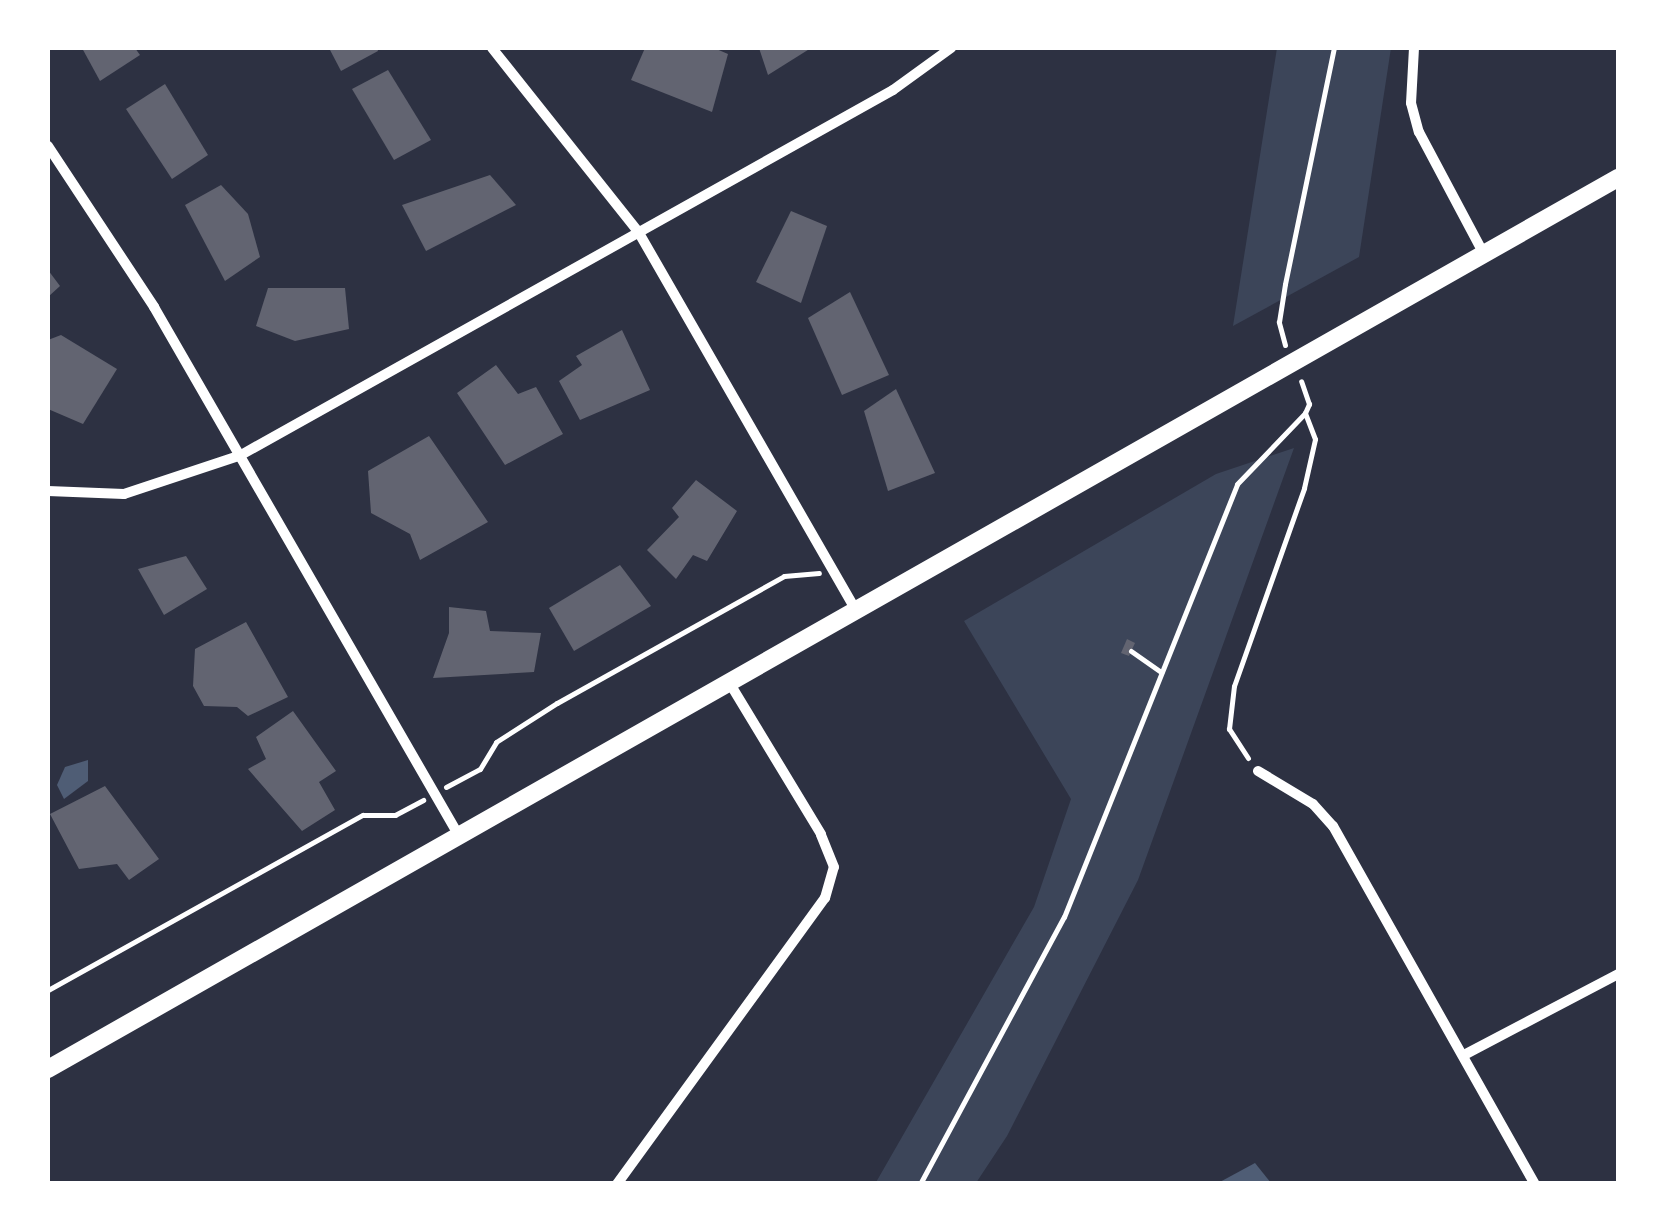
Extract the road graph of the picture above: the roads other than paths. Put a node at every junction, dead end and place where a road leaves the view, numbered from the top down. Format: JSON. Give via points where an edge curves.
{"nodes":[{"id":1,"x":492,"y":48,"type":"edge"},
{"id":2,"x":951,"y":48,"type":"edge"},
{"id":3,"x":1414,"y":48,"type":"edge"},
{"id":4,"x":48,"y":146,"type":"edge"},
{"id":5,"x":1618,"y":178,"type":"edge"},
{"id":6,"x":639,"y":234,"type":"junction"},
{"id":7,"x":1484,"y":254,"type":"junction"},
{"id":8,"x":241,"y":456,"type":"junction"},
{"id":9,"x":48,"y":492,"type":"edge"},
{"id":10,"x":856,"y":611,"type":"junction"},
{"id":11,"x":729,"y":682,"type":"junction"},
{"id":12,"x":1258,"y":770,"type":"road end"},
{"id":13,"x":459,"y":836,"type":"junction"},
{"id":14,"x":1618,"y":974,"type":"edge"},
{"id":15,"x":1464,"y":1055,"type":"junction"},
{"id":16,"x":48,"y":1069,"type":"edge"},
{"id":17,"x":617,"y":1184,"type":"edge"},
{"id":18,"x":1535,"y":1184,"type":"edge"}],
"edges":[{"from":1,"to":6,"type":"street"},
{"from":2,"to":6,"type":"street","via":[[893,90]]},
{"from":3,"to":7,"type":"street","via":[[1411,103],[1419,132]]},
{"from":4,"to":8,"type":"street","via":[[154,306]]},
{"from":5,"to":7,"type":"street"},
{"from":6,"to":8,"type":"street"},
{"from":6,"to":10,"type":"street"},
{"from":7,"to":10,"type":"street"},
{"from":8,"to":9,"type":"street","via":[[124,494]]},
{"from":8,"to":13,"type":"street"},
{"from":10,"to":11,"type":"street"},
{"from":11,"to":13,"type":"street"},
{"from":11,"to":17,"type":"street","via":[[834,867],[825,898]]},
{"from":12,"to":15,"type":"street","via":[[1313,804],[1332,826]]},
{"from":13,"to":16,"type":"street"},
{"from":14,"to":15,"type":"street"},
{"from":15,"to":18,"type":"street"}]}
